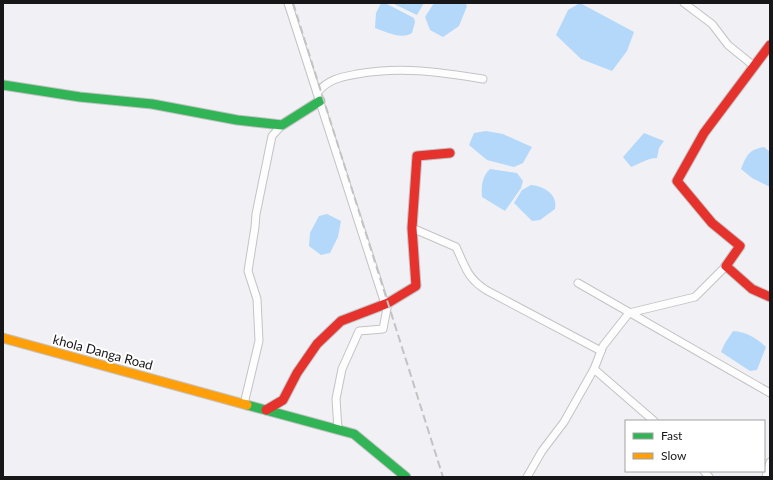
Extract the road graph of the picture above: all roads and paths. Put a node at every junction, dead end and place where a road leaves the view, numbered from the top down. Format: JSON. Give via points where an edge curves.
{"nodes":[{"id":1,"x":288,"y":3,"type":"edge"},
{"id":2,"x":684,"y":3,"type":"edge"},
{"id":3,"x":770,"y":45,"type":"edge"},
{"id":4,"x":754,"y":66,"type":"junction"},
{"id":5,"x":483,"y":79,"type":"dead end"},
{"id":6,"x":3,"y":86,"type":"edge"},
{"id":7,"x":318,"y":97,"type":"junction"},
{"id":8,"x":282,"y":125,"type":"junction"},
{"id":9,"x":450,"y":153,"type":"dead end"},
{"id":10,"x":412,"y":228,"type":"junction"},
{"id":11,"x":726,"y":266,"type":"junction"},
{"id":12,"x":578,"y":283,"type":"dead end"},
{"id":13,"x":770,"y":298,"type":"edge"},
{"id":14,"x":386,"y":304,"type":"junction"},
{"id":15,"x":629,"y":313,"type":"junction"},
{"id":16,"x":3,"y":338,"type":"edge"},
{"id":17,"x":601,"y":350,"type":"junction"},
{"id":18,"x":594,"y":369,"type":"junction"},
{"id":19,"x":770,"y":393,"type":"edge"},
{"id":20,"x":244,"y":404,"type":"junction"},
{"id":21,"x":266,"y":410,"type":"junction"},
{"id":22,"x":653,"y":420,"type":"edge"},
{"id":23,"x":338,"y":429,"type":"junction"},
{"id":24,"x":770,"y":462,"type":"edge"},
{"id":25,"x":406,"y":477,"type":"edge"},
{"id":26,"x":526,"y":477,"type":"edge"},
{"id":27,"x":766,"y":477,"type":"edge"}],
"edges":[{"from":1,"to":7,"type":"street"},
{"from":2,"to":4,"type":"street","via":[[712,24],[728,45]]},
{"from":3,"to":4,"type":"street"},
{"from":4,"to":11,"type":"street","via":[[704,133],[677,182],[712,223],[740,246]]},
{"from":5,"to":7,"type":"street","via":[[425,70],[380,70],[333,79]]},
{"from":6,"to":8,"type":"street","via":[[152,104],[237,120]]},
{"from":7,"to":8,"type":"street"},
{"from":7,"to":14,"type":"street"},
{"from":8,"to":20,"type":"street","via":[[272,136],[249,258],[248,271],[257,299],[259,341]]},
{"from":9,"to":10,"type":"street","via":[[417,156]]},
{"from":10,"to":14,"type":"street","via":[[416,286]]},
{"from":10,"to":17,"type":"street","via":[[456,247],[468,275],[486,290]]},
{"from":11,"to":13,"type":"street","via":[[752,289]]},
{"from":11,"to":15,"type":"street","via":[[695,298]]},
{"from":12,"to":15,"type":"street"},
{"from":14,"to":21,"type":"street","via":[[341,321],[317,344],[296,373],[283,400]]},
{"from":14,"to":23,"type":"street","via":[[383,329],[359,331],[342,369],[336,399]]},
{"from":15,"to":17,"type":"street"},
{"from":15,"to":19,"type":"street"},
{"from":16,"to":20,"type":"street","name":"khola Danga Road"},
{"from":17,"to":18,"type":"street"},
{"from":18,"to":22,"type":"street"},
{"from":18,"to":26,"type":"street","via":[[564,422]]},
{"from":20,"to":21,"type":"street","name":"khola Danga Road"},
{"from":21,"to":23,"type":"street","name":"khola Danga Road"},
{"from":23,"to":25,"type":"street","name":"khola Danga Road","via":[[354,434]]},
{"from":24,"to":27,"type":"street"}]}
